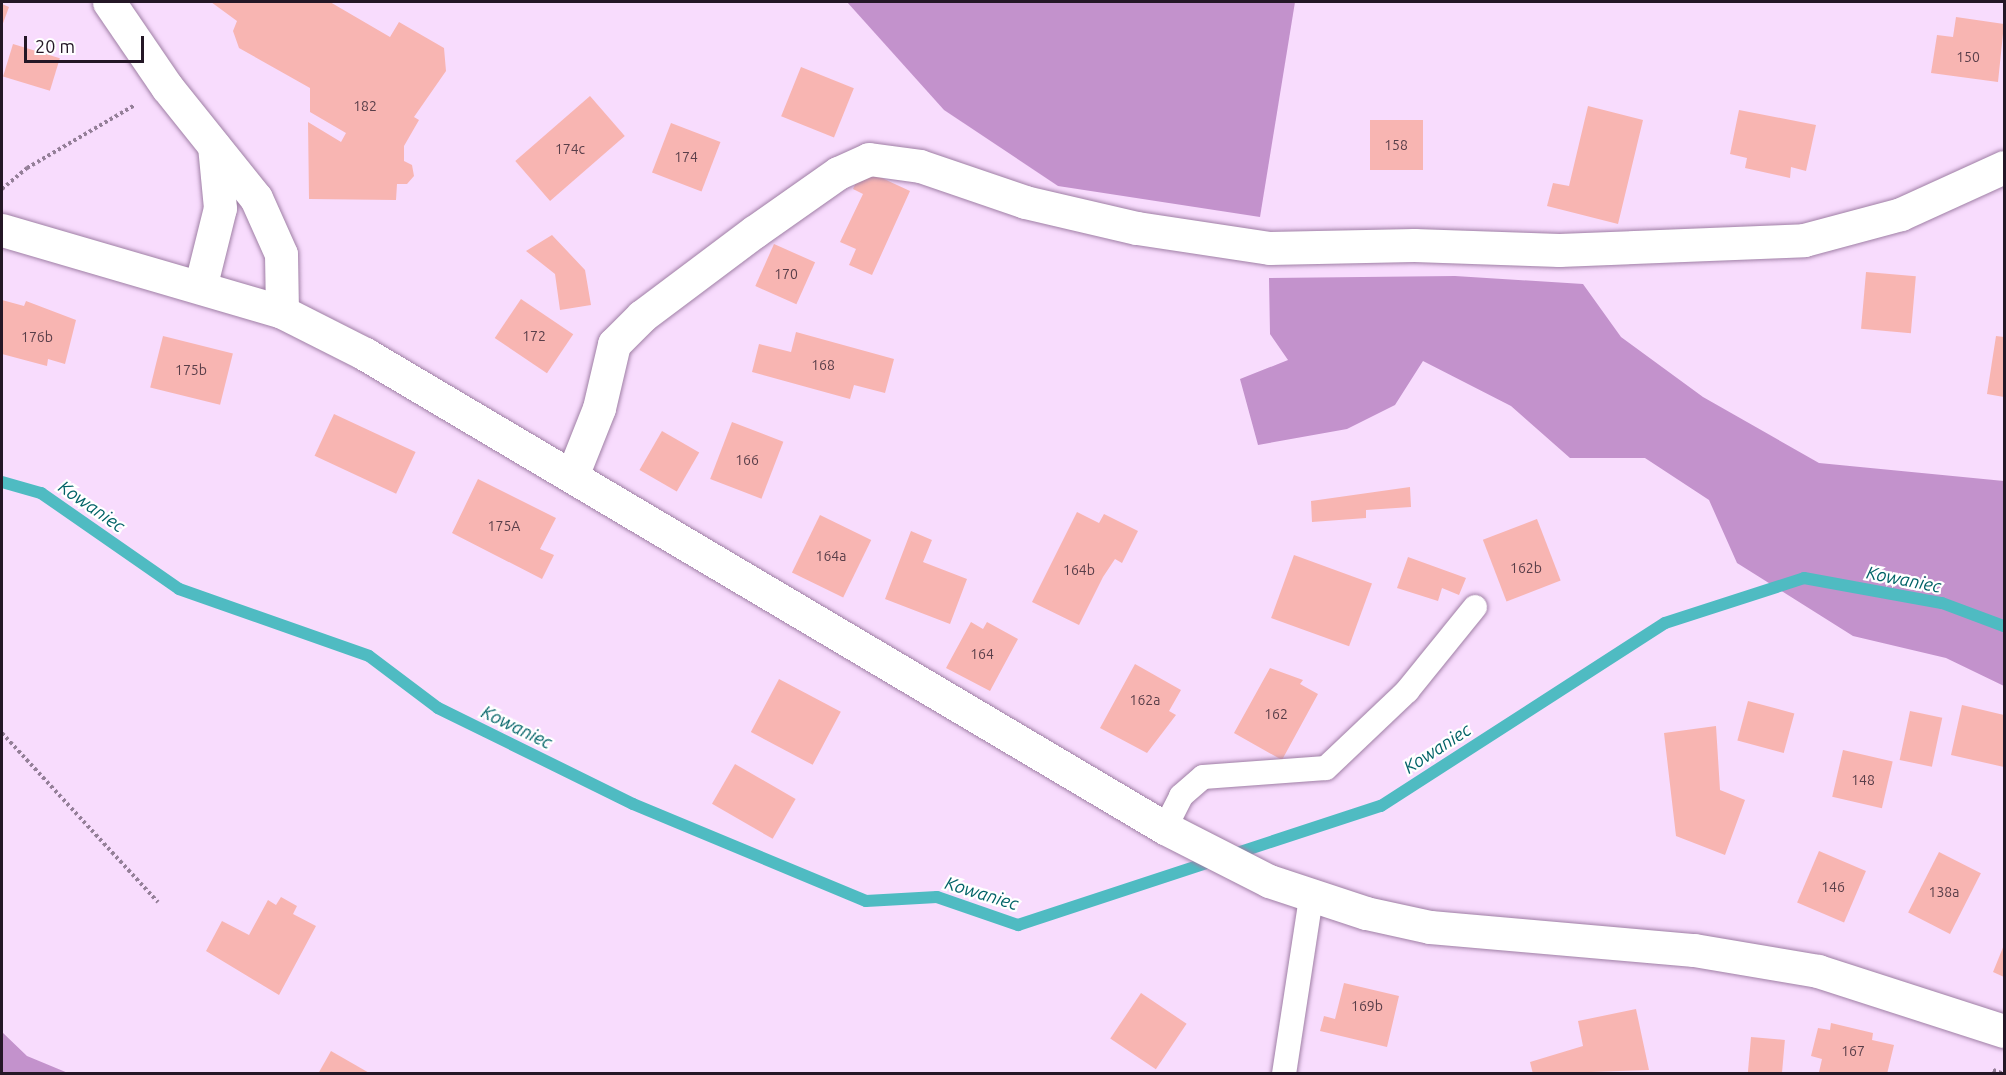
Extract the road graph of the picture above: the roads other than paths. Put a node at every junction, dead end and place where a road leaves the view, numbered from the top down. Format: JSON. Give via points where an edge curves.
{"nodes":[{"id":1,"x":109,"y":2,"type":"edge"},
{"id":2,"x":214,"y":146,"type":"junction"},
{"id":3,"x":2004,"y":167,"type":"edge"},
{"id":4,"x":2,"y":230,"type":"edge"},
{"id":5,"x":201,"y":284,"type":"junction"},
{"id":6,"x":282,"y":312,"type":"junction"},
{"id":7,"x":572,"y":476,"type":"junction"},
{"id":8,"x":1475,"y":607,"type":"dead end"},
{"id":9,"x":1159,"y":824,"type":"junction"},
{"id":10,"x":1311,"y":897,"type":"junction"},
{"id":11,"x":2004,"y":1031,"type":"edge"},
{"id":12,"x":1284,"y":1074,"type":"edge"}],
"edges":[{"from":1,"to":2,"type":"street"},
{"from":2,"to":5,"type":"street","via":[[220,208]]},
{"from":2,"to":6,"type":"street","via":[[256,198],[281,254]]},
{"from":3,"to":7,"type":"street","via":[[1901,214],[1804,240],[1560,250],[1414,245],[1269,248],[1137,228],[1025,202],[920,166],[869,159],[838,173],[754,232],[642,316],[614,344],[599,408]]},
{"from":4,"to":5,"type":"street"},
{"from":5,"to":6,"type":"street"},
{"from":6,"to":7,"type":"street","via":[[365,354]]},
{"from":7,"to":9,"type":"street"},
{"from":8,"to":9,"type":"lane","via":[[1407,691],[1326,768],[1203,777],[1181,796]]},
{"from":9,"to":10,"type":"street","via":[[1269,881]]},
{"from":10,"to":11,"type":"street","via":[[1430,927],[1694,950],[1818,972]]},
{"from":10,"to":12,"type":"lane"}]}
